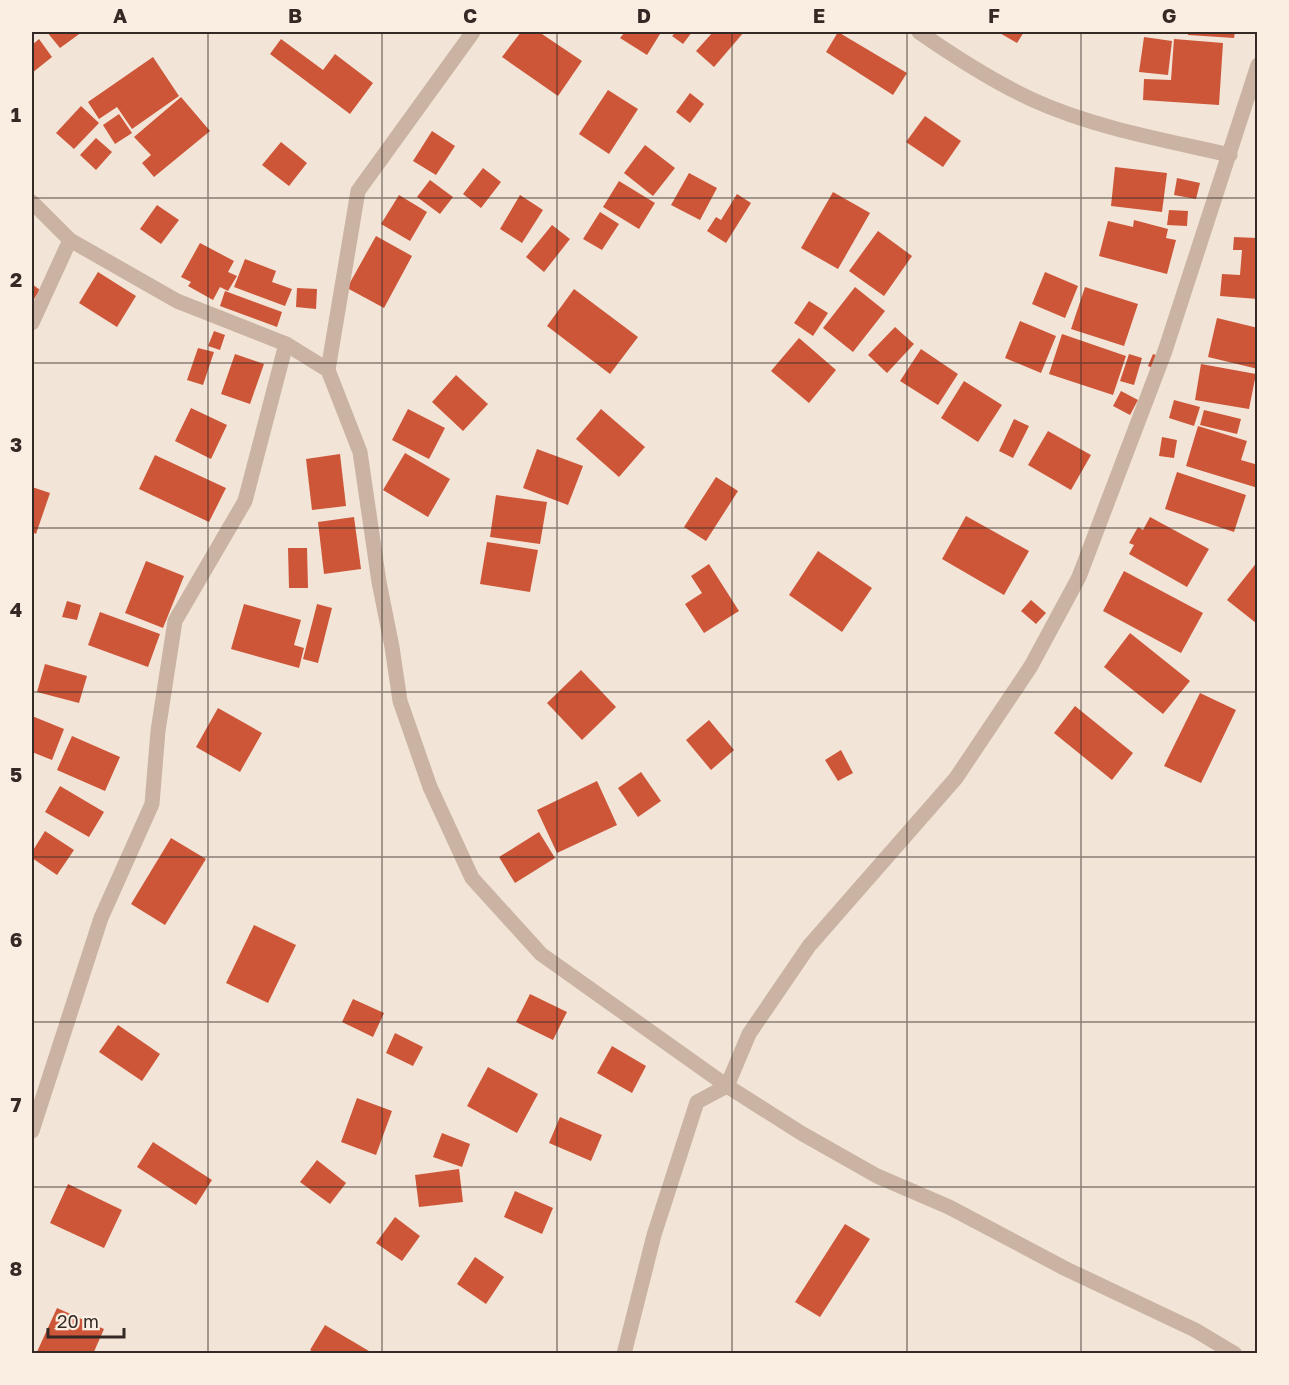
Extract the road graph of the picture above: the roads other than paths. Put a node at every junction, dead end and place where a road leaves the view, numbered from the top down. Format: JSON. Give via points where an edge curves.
{"nodes":[{"id":1,"x":473,"y":32,"type":"edge"},
{"id":2,"x":920,"y":32,"type":"edge"},
{"id":3,"x":1257,"y":65,"type":"edge"},
{"id":4,"x":1230,"y":154,"type":"junction"},
{"id":5,"x":32,"y":202,"type":"edge"},
{"id":6,"x":70,"y":240,"type":"junction"},
{"id":7,"x":32,"y":323,"type":"edge"},
{"id":8,"x":286,"y":344,"type":"junction"},
{"id":9,"x":328,"y":370,"type":"junction"},
{"id":10,"x":727,"y":1086,"type":"junction"},
{"id":11,"x":32,"y":1131,"type":"edge"},
{"id":12,"x":624,"y":1353,"type":"edge"},
{"id":13,"x":1234,"y":1353,"type":"edge"}],
"edges":[{"from":1,"to":9,"type":"street","via":[[358,191]]},
{"from":2,"to":4,"type":"street","via":[[981,74],[1035,101],[1123,131]]},
{"from":3,"to":4,"type":"street"},
{"from":4,"to":10,"type":"street","via":[[1165,351],[1083,566],[1036,656],[956,778],[809,946],[749,1034]]},
{"from":5,"to":6,"type":"street"},
{"from":6,"to":7,"type":"street"},
{"from":6,"to":8,"type":"street","via":[[177,301]]},
{"from":8,"to":9,"type":"street"},
{"from":8,"to":11,"type":"street","via":[[245,501],[175,621],[158,731],[152,804],[101,918]]},
{"from":9,"to":10,"type":"street","via":[[360,452],[400,700],[430,788],[472,878],[541,954]]},
{"from":10,"to":12,"type":"street","via":[[697,1102],[654,1235]]},
{"from":10,"to":13,"type":"street","via":[[877,1176],[949,1207]]}]}
